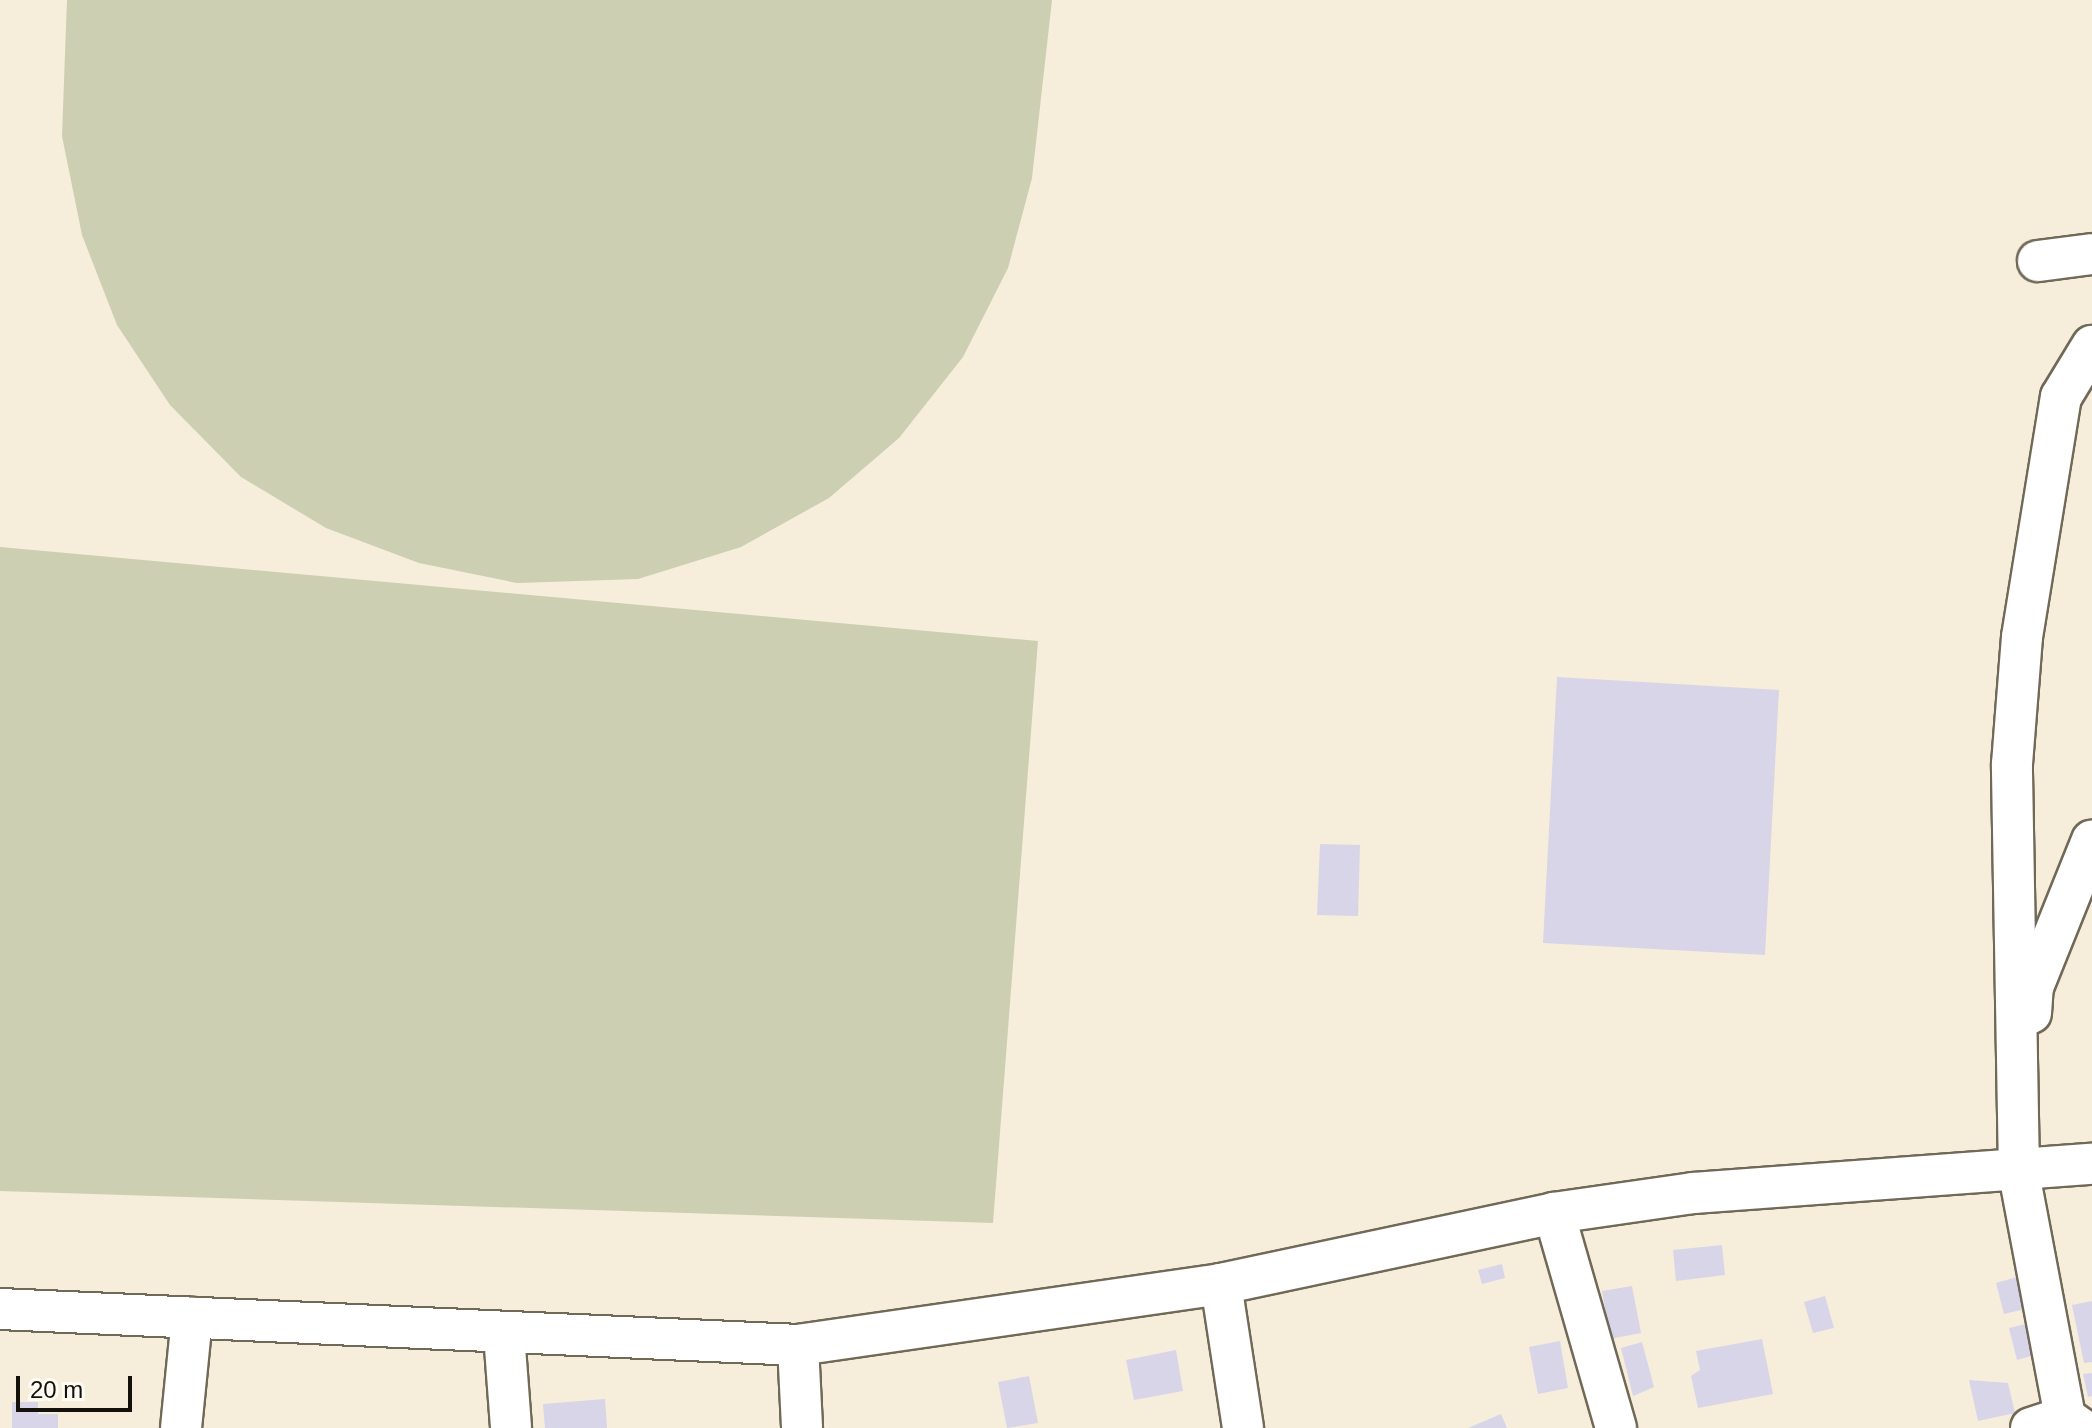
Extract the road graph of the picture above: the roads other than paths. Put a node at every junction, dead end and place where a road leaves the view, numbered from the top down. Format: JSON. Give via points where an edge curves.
{"nodes":[{"id":1,"x":2092,"y":254,"type":"edge"},
{"id":2,"x":2038,"y":261,"type":"dead end"},
{"id":3,"x":2092,"y":346,"type":"edge"},
{"id":4,"x":2092,"y":840,"type":"edge"},
{"id":5,"x":2092,"y":1164,"type":"edge"},
{"id":6,"x":2019,"y":1173,"type":"junction"},
{"id":7,"x":1554,"y":1213,"type":"junction"},
{"id":8,"x":1221,"y":1284,"type":"junction"},
{"id":9,"x":0,"y":1309,"type":"edge"},
{"id":10,"x":192,"y":1318,"type":"junction"},
{"id":11,"x":504,"y":1334,"type":"junction"},
{"id":12,"x":798,"y":1345,"type":"junction"},
{"id":13,"x":2059,"y":1424,"type":"edge"},
{"id":14,"x":181,"y":1428,"type":"edge"},
{"id":15,"x":511,"y":1428,"type":"edge"},
{"id":16,"x":802,"y":1428,"type":"edge"},
{"id":17,"x":1243,"y":1428,"type":"edge"},
{"id":18,"x":1616,"y":1428,"type":"edge"}],
"edges":[{"from":1,"to":2,"type":"street"},
{"from":3,"to":6,"type":"street","via":[[2061,397],[2022,637],[2012,764]]},
{"from":4,"to":6,"type":"street","via":[[2033,987]]},
{"from":5,"to":6,"type":"street"},
{"from":6,"to":7,"type":"street","via":[[1693,1193]]},
{"from":6,"to":13,"type":"street"},
{"from":7,"to":8,"type":"street"},
{"from":7,"to":18,"type":"street"},
{"from":8,"to":12,"type":"street"},
{"from":8,"to":17,"type":"street"},
{"from":9,"to":10,"type":"street"},
{"from":10,"to":11,"type":"street"},
{"from":10,"to":14,"type":"street"},
{"from":11,"to":12,"type":"street"},
{"from":11,"to":15,"type":"street"},
{"from":12,"to":16,"type":"street"}]}
